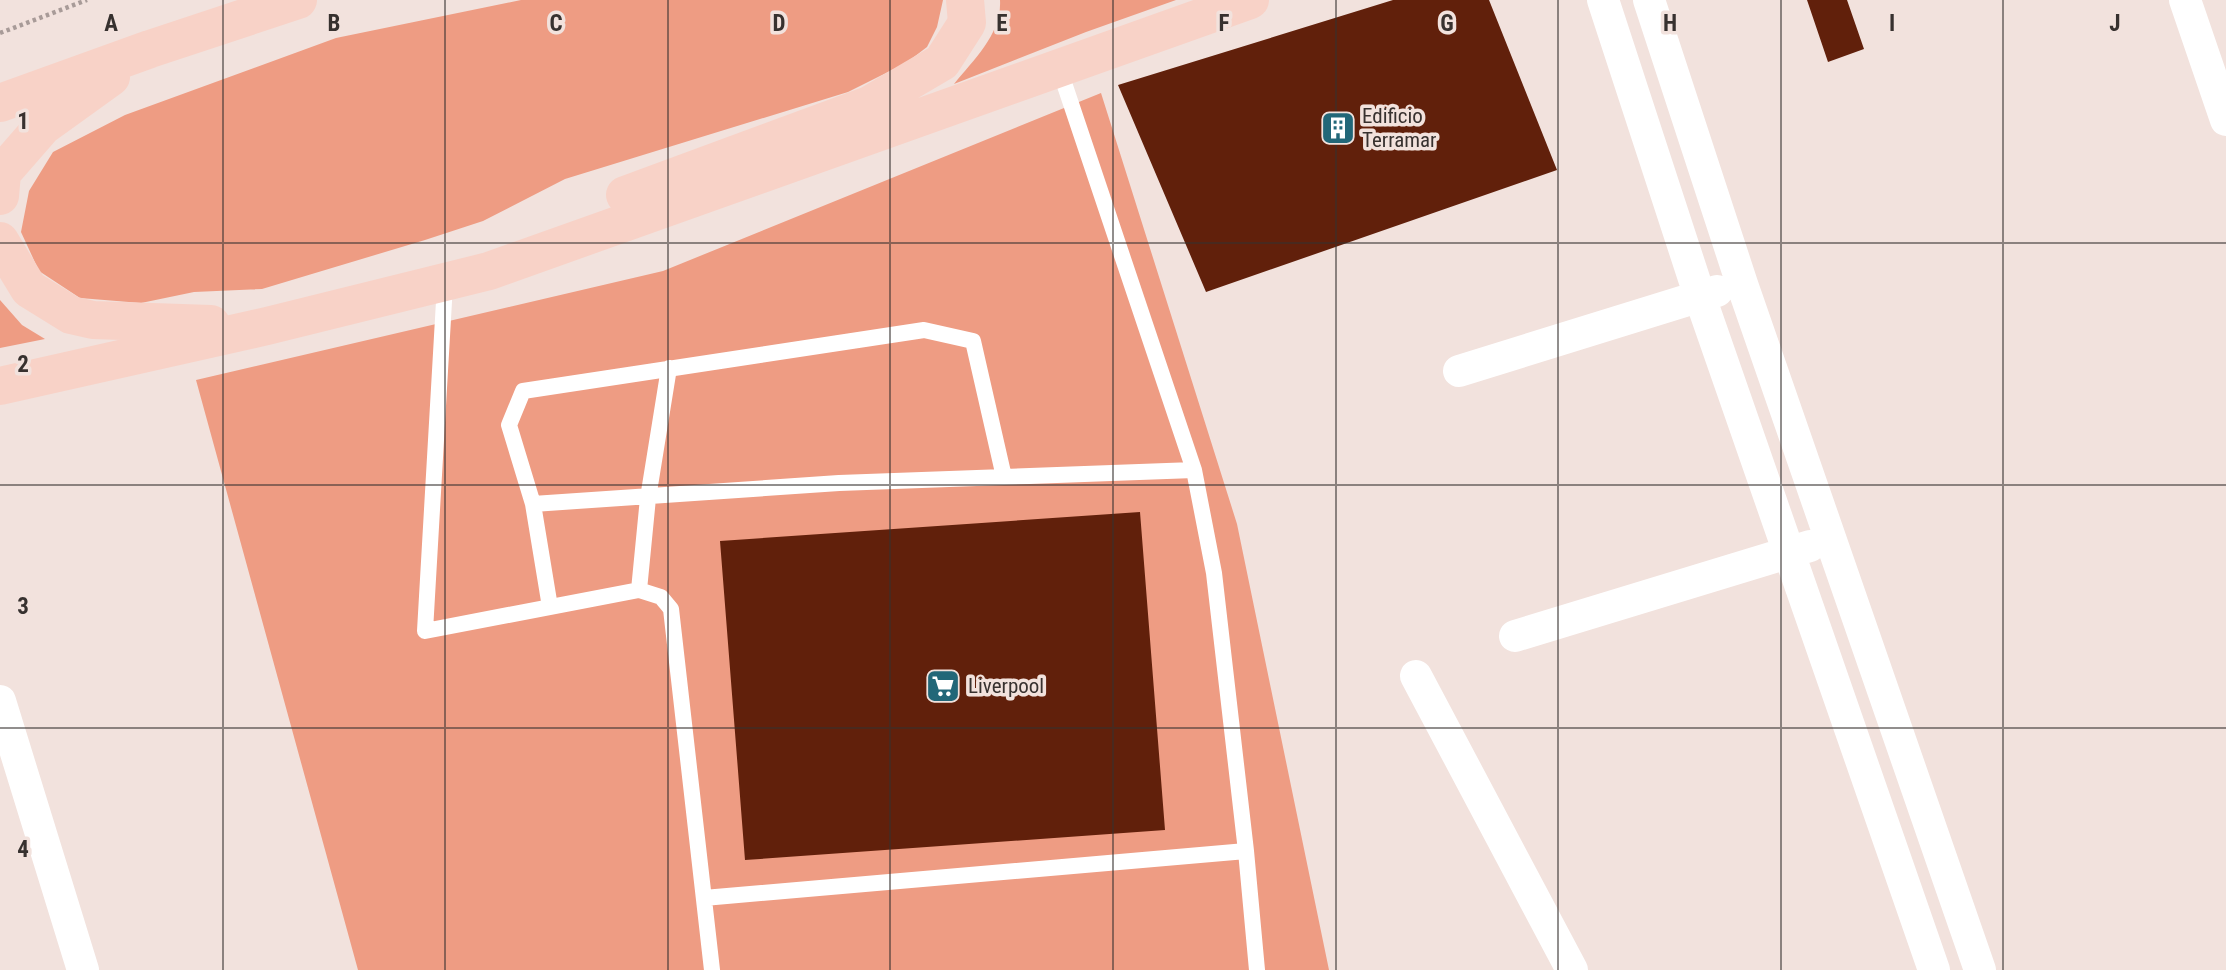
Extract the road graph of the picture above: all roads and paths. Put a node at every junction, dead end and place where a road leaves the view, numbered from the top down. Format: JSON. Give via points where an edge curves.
{"nodes":[{"id":1,"x":87,"y":0,"type":"edge"},
{"id":2,"x":298,"y":0,"type":"edge"},
{"id":3,"x":965,"y":0,"type":"edge"},
{"id":4,"x":1250,"y":0,"type":"edge"},
{"id":5,"x":1603,"y":0,"type":"edge"},
{"id":6,"x":1650,"y":0,"type":"edge"},
{"id":7,"x":2185,"y":0,"type":"edge"},
{"id":8,"x":0,"y":33,"type":"edge"},
{"id":9,"x":150,"y":49,"type":"junction"},
{"id":10,"x":1059,"y":68,"type":"junction"},
{"id":11,"x":0,"y":103,"type":"edge"},
{"id":12,"x":2226,"y":120,"type":"edge"},
{"id":13,"x":0,"y":196,"type":"edge"},
{"id":14,"x":0,"y":241,"type":"edge"},
{"id":15,"x":489,"y":271,"type":"junction"},
{"id":16,"x":445,"y":284,"type":"junction"},
{"id":17,"x":1742,"y":284,"type":"junction"},
{"id":18,"x":1700,"y":297,"type":"junction"},
{"id":19,"x":267,"y":326,"type":"junction"},
{"id":20,"x":669,"y":368,"type":"junction"},
{"id":21,"x":1459,"y":371,"type":"dead end"},
{"id":22,"x":0,"y":386,"type":"edge"},
{"id":23,"x":1194,"y":470,"type":"junction"},
{"id":24,"x":1004,"y":477,"type":"junction"},
{"id":25,"x":648,"y":498,"type":"junction"},
{"id":26,"x":533,"y":504,"type":"junction"},
{"id":27,"x":1831,"y":539,"type":"junction"},
{"id":28,"x":1789,"y":553,"type":"junction"},
{"id":29,"x":639,"y":590,"type":"junction"},
{"id":30,"x":550,"y":607,"type":"junction"},
{"id":31,"x":1515,"y":636,"type":"dead end"},
{"id":32,"x":1416,"y":676,"type":"dead end"},
{"id":33,"x":0,"y":701,"type":"edge"},
{"id":34,"x":1246,"y":851,"type":"junction"},
{"id":35,"x":704,"y":898,"type":"junction"},
{"id":36,"x":83,"y":970,"type":"edge"},
{"id":37,"x":712,"y":970,"type":"edge"},
{"id":38,"x":1257,"y":970,"type":"edge"},
{"id":39,"x":1572,"y":970,"type":"edge"},
{"id":40,"x":1934,"y":970,"type":"edge"},
{"id":41,"x":1980,"y":970,"type":"edge"}],
"edges":[{"from":1,"to":8,"type":"path"},
{"from":2,"to":9,"type":"highway"},
{"from":3,"to":15,"type":"highway","via":[[967,23],[942,62],[869,105],[532,230]]},
{"from":4,"to":10,"type":"highway"},
{"from":5,"to":18,"type":"street"},
{"from":6,"to":17,"type":"street"},
{"from":7,"to":12,"type":"street"},
{"from":9,"to":11,"type":"highway"},
{"from":9,"to":13,"type":"highway","via":[[43,126],[2,173]]},
{"from":10,"to":15,"type":"highway"},
{"from":10,"to":23,"type":"lane"},
{"from":14,"to":19,"type":"highway","via":[[29,289],[71,315],[93,320]]},
{"from":15,"to":16,"type":"highway"},
{"from":16,"to":19,"type":"highway"},
{"from":16,"to":30,"type":"lane","via":[[425,631]]},
{"from":17,"to":18,"type":"street"},
{"from":17,"to":27,"type":"street"},
{"from":18,"to":21,"type":"street"},
{"from":18,"to":28,"type":"street"},
{"from":19,"to":22,"type":"highway"},
{"from":20,"to":24,"type":"lane","via":[[924,330],[973,341]]},
{"from":20,"to":25,"type":"lane"},
{"from":20,"to":26,"type":"lane","via":[[523,391],[509,425]]},
{"from":23,"to":24,"type":"lane"},
{"from":23,"to":34,"type":"lane","via":[[1214,573]]},
{"from":24,"to":25,"type":"lane"},
{"from":25,"to":26,"type":"lane"},
{"from":25,"to":29,"type":"lane"},
{"from":26,"to":30,"type":"lane"},
{"from":27,"to":28,"type":"street"},
{"from":27,"to":41,"type":"street"},
{"from":28,"to":31,"type":"street"},
{"from":28,"to":40,"type":"street"},
{"from":29,"to":30,"type":"lane"},
{"from":29,"to":35,"type":"lane","via":[[661,597],[671,609]]},
{"from":32,"to":39,"type":"street"},
{"from":33,"to":36,"type":"street"},
{"from":34,"to":35,"type":"lane"},
{"from":34,"to":38,"type":"lane"},
{"from":35,"to":37,"type":"lane"}]}
